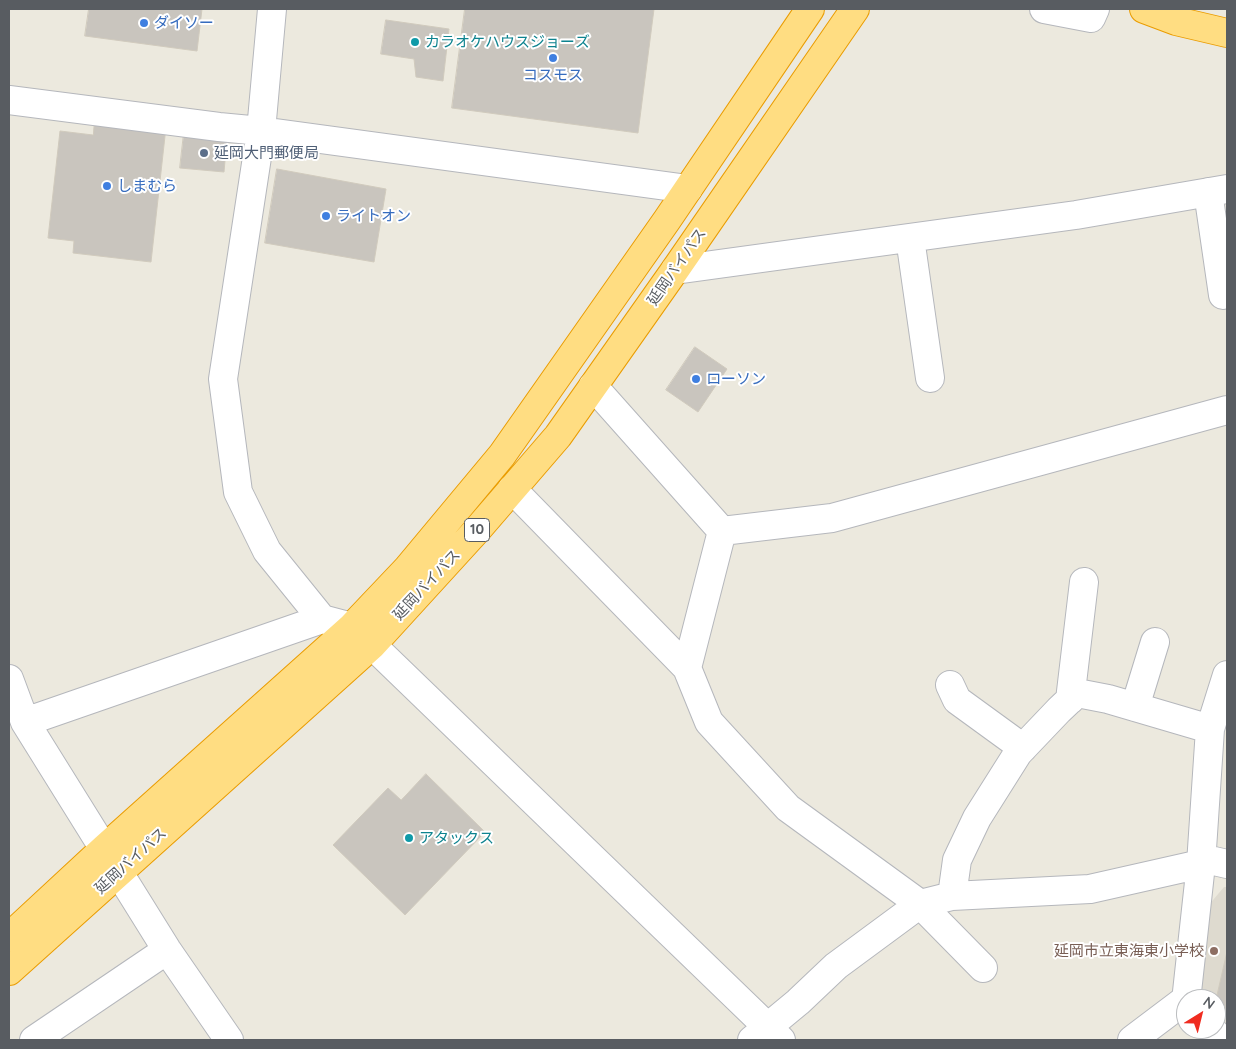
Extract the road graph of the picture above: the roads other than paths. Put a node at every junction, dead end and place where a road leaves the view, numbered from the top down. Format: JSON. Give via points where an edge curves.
{"nodes":[{"id":1,"x":272,"y":9,"type":"edge"},
{"id":2,"x":810,"y":9,"type":"edge"},
{"id":3,"x":855,"y":9,"type":"edge"},
{"id":4,"x":1044,"y":9,"type":"edge"},
{"id":5,"x":1095,"y":9,"type":"edge"},
{"id":6,"x":1144,"y":9,"type":"edge"},
{"id":7,"x":1227,"y":33,"type":"edge"},
{"id":8,"x":9,"y":100,"type":"edge"},
{"id":9,"x":261,"y":131,"type":"junction"},
{"id":10,"x":688,"y":189,"type":"junction"},
{"id":11,"x":1218,"y":190,"type":"edge"},
{"id":12,"x":910,"y":238,"type":"junction"},
{"id":13,"x":675,"y":270,"type":"junction"},
{"id":14,"x":1223,"y":295,"type":"dead end"},
{"id":15,"x":930,"y":378,"type":"dead end"},
{"id":16,"x":593,"y":386,"type":"junction"},
{"id":17,"x":1227,"y":410,"type":"edge"},
{"id":18,"x":512,"y":489,"type":"junction"},
{"id":19,"x":722,"y":531,"type":"junction"},
{"id":20,"x":1084,"y":582,"type":"dead end"},
{"id":21,"x":322,"y":619,"type":"junction"},
{"id":22,"x":352,"y":627,"type":"junction"},
{"id":23,"x":1155,"y":642,"type":"dead end"},
{"id":24,"x":372,"y":645,"type":"junction"},
{"id":25,"x":687,"y":668,"type":"junction"},
{"id":26,"x":1227,"y":675,"type":"edge"},
{"id":27,"x":9,"y":679,"type":"edge"},
{"id":28,"x":950,"y":684,"type":"dead end"},
{"id":29,"x":1070,"y":700,"type":"junction"},
{"id":30,"x":1135,"y":707,"type":"junction"},
{"id":31,"x":25,"y":722,"type":"junction"},
{"id":32,"x":1210,"y":729,"type":"junction"},
{"id":33,"x":1023,"y":748,"type":"junction"},
{"id":34,"x":105,"y":848,"type":"junction"},
{"id":35,"x":1200,"y":864,"type":"junction"},
{"id":36,"x":1227,"y":864,"type":"edge"},
{"id":37,"x":119,"y":872,"type":"junction"},
{"id":38,"x":952,"y":896,"type":"junction"},
{"id":39,"x":920,"y":904,"type":"junction"},
{"id":40,"x":9,"y":937,"type":"edge"},
{"id":41,"x":167,"y":950,"type":"junction"},
{"id":42,"x":983,"y":968,"type":"dead end"},
{"id":43,"x":9,"y":971,"type":"edge"},
{"id":44,"x":1187,"y":989,"type":"edge"},
{"id":45,"x":1176,"y":1007,"type":"edge"},
{"id":46,"x":767,"y":1036,"type":"edge"},
{"id":47,"x":34,"y":1040,"type":"edge"},
{"id":48,"x":229,"y":1040,"type":"edge"},
{"id":49,"x":1132,"y":1040,"type":"edge"}],
"edges":[{"from":1,"to":9,"type":"street"},
{"from":2,"to":10,"type":"highway","name":"延岡バイパス","number":"10"},
{"from":3,"to":13,"type":"highway","name":"延岡バイパス","number":"10"},
{"from":4,"to":5,"type":"street","via":[[1091,18]]},
{"from":6,"to":7,"type":"highway","via":[[1176,21]]},
{"from":8,"to":9,"type":"street"},
{"from":9,"to":10,"type":"street"},
{"from":9,"to":21,"type":"street","via":[[223,379],[238,492],[267,551]]},
{"from":10,"to":22,"type":"highway","name":"延岡バイパス","number":"10","via":[[502,455],[407,569]]},
{"from":11,"to":12,"type":"street","via":[[1076,215]]},
{"from":11,"to":14,"type":"street"},
{"from":12,"to":13,"type":"street"},
{"from":12,"to":15,"type":"street"},
{"from":13,"to":16,"type":"highway","name":"延岡バイパス","number":"10"},
{"from":16,"to":18,"type":"highway","name":"延岡バイパス","number":"10","via":[[558,436]]},
{"from":16,"to":19,"type":"street"},
{"from":17,"to":19,"type":"street","via":[[832,518]]},
{"from":18,"to":24,"type":"highway","name":"延岡バイパス","number":"10"},
{"from":18,"to":25,"type":"street"},
{"from":19,"to":25,"type":"street"},
{"from":20,"to":29,"type":"street"},
{"from":21,"to":22,"type":"street"},
{"from":21,"to":31,"type":"street"},
{"from":22,"to":24,"type":"street"},
{"from":22,"to":34,"type":"highway","name":"延岡バイパス","number":"10"},
{"from":23,"to":30,"type":"street"},
{"from":24,"to":37,"type":"highway","name":"延岡バイパス","number":"10"},
{"from":24,"to":46,"type":"street"},
{"from":25,"to":39,"type":"street","via":[[708,722],[788,808]]},
{"from":26,"to":32,"type":"street"},
{"from":27,"to":31,"type":"street"},
{"from":28,"to":33,"type":"street","via":[[957,700]]},
{"from":29,"to":30,"type":"street","via":[[1077,693]]},
{"from":29,"to":33,"type":"street"},
{"from":30,"to":32,"type":"street"},
{"from":31,"to":34,"type":"street"},
{"from":32,"to":35,"type":"street"},
{"from":33,"to":38,"type":"street","via":[[978,818],[957,860]]},
{"from":34,"to":37,"type":"street"},
{"from":34,"to":40,"type":"highway","name":"延岡バイパス","number":"10"},
{"from":35,"to":36,"type":"street","via":[[1214,860]]},
{"from":35,"to":38,"type":"street","via":[[1090,889]]},
{"from":35,"to":44,"type":"street"},
{"from":37,"to":41,"type":"street"},
{"from":37,"to":43,"type":"highway","name":"延岡バイパス","number":"10"},
{"from":38,"to":39,"type":"street"},
{"from":39,"to":42,"type":"street"},
{"from":39,"to":46,"type":"street","via":[[836,966]]},
{"from":41,"to":47,"type":"street"},
{"from":41,"to":48,"type":"street"},
{"from":45,"to":49,"type":"street"}]}
